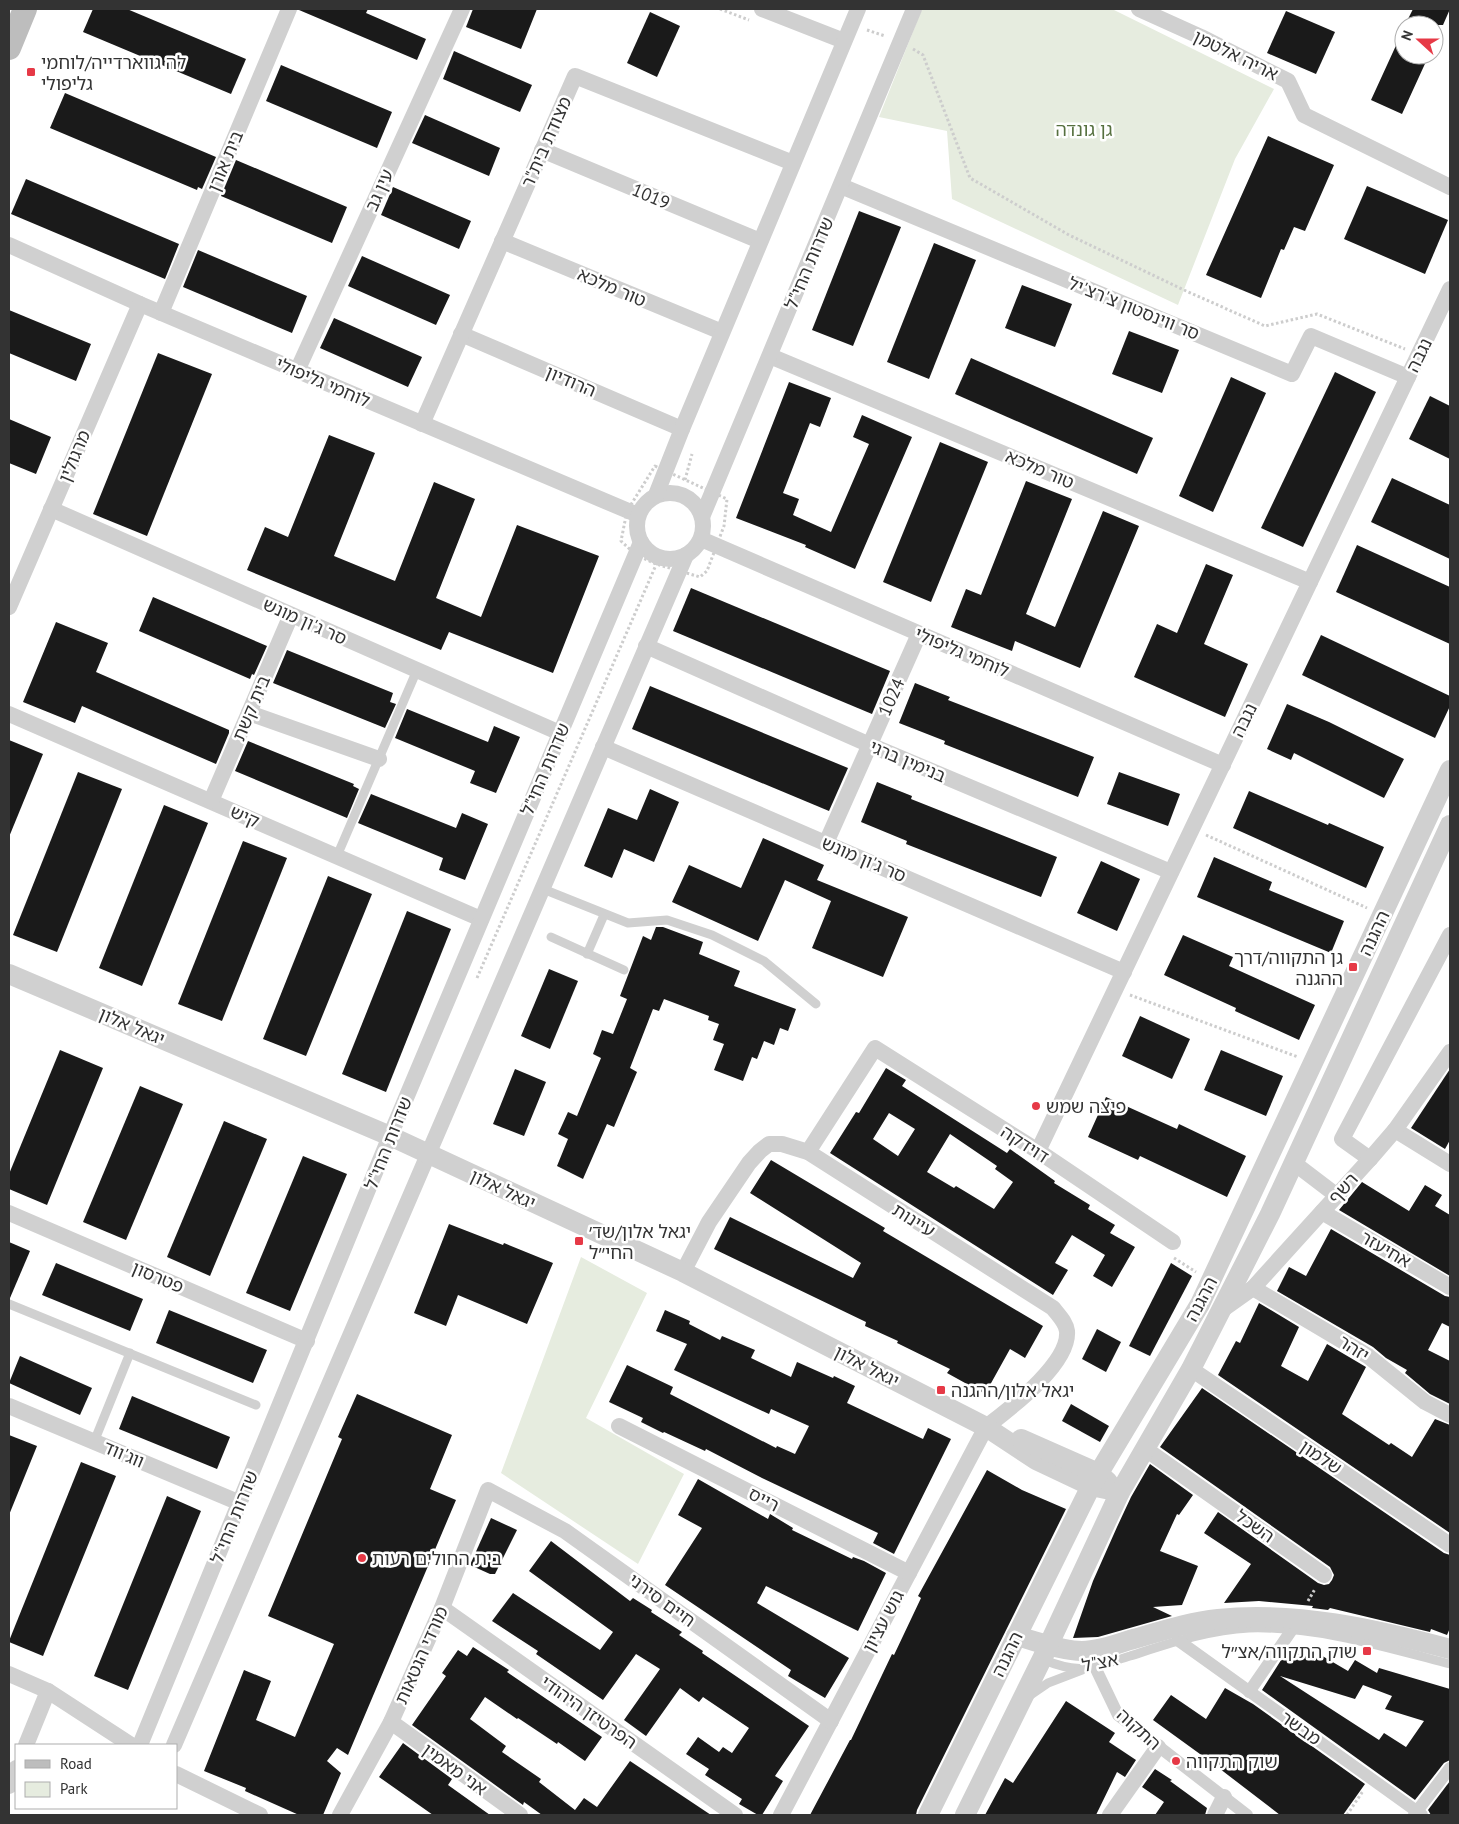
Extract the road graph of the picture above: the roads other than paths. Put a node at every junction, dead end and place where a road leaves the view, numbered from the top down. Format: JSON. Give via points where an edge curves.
{"nodes":[{"id":1,"x":25,"y":9,"type":"edge"},
{"id":2,"x":289,"y":9,"type":"edge"},
{"id":3,"x":462,"y":9,"type":"edge"},
{"id":4,"x":762,"y":9,"type":"edge"},
{"id":5,"x":858,"y":9,"type":"edge"},
{"id":6,"x":914,"y":9,"type":"edge"},
{"id":7,"x":1139,"y":9,"type":"edge"},
{"id":8,"x":844,"y":41,"type":"junction"},
{"id":9,"x":9,"y":48,"type":"edge"},
{"id":10,"x":542,"y":150,"type":"junction"},
{"id":11,"x":793,"y":163,"type":"junction"},
{"id":12,"x":840,"y":186,"type":"junction"},
{"id":13,"x":1450,"y":187,"type":"edge"},
{"id":14,"x":502,"y":241,"type":"junction"},
{"id":15,"x":760,"y":241,"type":"junction"},
{"id":16,"x":9,"y":245,"type":"edge"},
{"id":17,"x":1450,"y":289,"type":"edge"},
{"id":18,"x":140,"y":304,"type":"junction"},
{"id":19,"x":161,"y":313,"type":"junction"},
{"id":20,"x":1444,"y":317,"type":"edge"},
{"id":21,"x":722,"y":332,"type":"junction"},
{"id":22,"x":461,"y":334,"type":"junction"},
{"id":23,"x":770,"y":356,"type":"junction"},
{"id":24,"x":297,"y":371,"type":"junction"},
{"id":25,"x":1408,"y":377,"type":"junction"},
{"id":26,"x":422,"y":424,"type":"junction"},
{"id":27,"x":682,"y":429,"type":"junction"},
{"id":28,"x":656,"y":496,"type":"junction"},
{"id":29,"x":51,"y":509,"type":"junction"},
{"id":30,"x":632,"y":513,"type":"junction"},
{"id":31,"x":702,"y":517,"type":"junction"},
{"id":32,"x":701,"y":540,"type":"junction"},
{"id":33,"x":638,"y":549,"type":"junction"},
{"id":34,"x":686,"y":555,"type":"junction"},
{"id":35,"x":1310,"y":582,"type":"junction"},
{"id":36,"x":9,"y":607,"type":"edge"},
{"id":37,"x":291,"y":615,"type":"junction"},
{"id":38,"x":919,"y":634,"type":"junction"},
{"id":39,"x":646,"y":646,"type":"junction"},
{"id":40,"x":417,"y":670,"type":"junction"},
{"id":41,"x":249,"y":713,"type":"junction"},
{"id":42,"x":9,"y":714,"type":"edge"},
{"id":43,"x":560,"y":734,"type":"junction"},
{"id":44,"x":870,"y":745,"type":"junction"},
{"id":45,"x":603,"y":747,"type":"junction"},
{"id":46,"x":379,"y":759,"type":"junction"},
{"id":47,"x":1222,"y":765,"type":"junction"},
{"id":48,"x":1450,"y":770,"type":"edge"},
{"id":49,"x":211,"y":802,"type":"junction"},
{"id":50,"x":1450,"y":825,"type":"edge"},
{"id":51,"x":826,"y":843,"type":"junction"},
{"id":52,"x":337,"y":856,"type":"junction"},
{"id":53,"x":1171,"y":872,"type":"junction"},
{"id":54,"x":543,"y":889,"type":"junction"},
{"id":55,"x":604,"y":914,"type":"junction"},
{"id":56,"x":481,"y":919,"type":"junction"},
{"id":57,"x":1450,"y":935,"type":"edge"},
{"id":58,"x":550,"y":937,"type":"dead end"},
{"id":59,"x":587,"y":954,"type":"junction"},
{"id":60,"x":624,"y":970,"type":"dead end"},
{"id":61,"x":1124,"y":972,"type":"junction"},
{"id":62,"x":9,"y":974,"type":"edge"},
{"id":63,"x":816,"y":1004,"type":"dead end"},
{"id":64,"x":1450,"y":1055,"type":"edge"},
{"id":65,"x":1395,"y":1130,"type":"junction"},
{"id":66,"x":390,"y":1136,"type":"junction"},
{"id":67,"x":1038,"y":1151,"type":"junction"},
{"id":68,"x":808,"y":1152,"type":"junction"},
{"id":69,"x":427,"y":1154,"type":"junction"},
{"id":70,"x":1370,"y":1158,"type":"junction"},
{"id":71,"x":1294,"y":1163,"type":"junction"},
{"id":72,"x":1450,"y":1164,"type":"edge"},
{"id":73,"x":1336,"y":1195,"type":"junction"},
{"id":74,"x":1322,"y":1212,"type":"junction"},
{"id":75,"x":9,"y":1213,"type":"edge"},
{"id":76,"x":1173,"y":1242,"type":"dead end"},
{"id":77,"x":683,"y":1272,"type":"junction"},
{"id":78,"x":1450,"y":1287,"type":"edge"},
{"id":79,"x":1253,"y":1288,"type":"junction"},
{"id":80,"x":11,"y":1304,"type":"edge"},
{"id":81,"x":1222,"y":1310,"type":"junction"},
{"id":82,"x":9,"y":1314,"type":"edge"},
{"id":83,"x":306,"y":1341,"type":"junction"},
{"id":84,"x":130,"y":1353,"type":"junction"},
{"id":85,"x":1191,"y":1369,"type":"junction"},
{"id":86,"x":256,"y":1405,"type":"dead end"},
{"id":87,"x":9,"y":1406,"type":"edge"},
{"id":88,"x":1450,"y":1415,"type":"edge"},
{"id":89,"x":620,"y":1426,"type":"dead end"},
{"id":90,"x":986,"y":1427,"type":"junction"},
{"id":91,"x":94,"y":1442,"type":"junction"},
{"id":92,"x":1144,"y":1448,"type":"junction"},
{"id":93,"x":1095,"y":1479,"type":"junction"},
{"id":94,"x":488,"y":1490,"type":"joint"},
{"id":95,"x":1120,"y":1492,"type":"junction"},
{"id":96,"x":240,"y":1503,"type":"junction"},
{"id":97,"x":1450,"y":1545,"type":"edge"},
{"id":98,"x":909,"y":1573,"type":"junction"},
{"id":99,"x":1324,"y":1575,"type":"road end"},
{"id":100,"x":442,"y":1608,"type":"junction"},
{"id":101,"x":1294,"y":1625,"type":"junction"},
{"id":102,"x":1179,"y":1641,"type":"junction"},
{"id":103,"x":1035,"y":1648,"type":"junction"},
{"id":104,"x":1446,"y":1651,"type":"edge"},
{"id":105,"x":1090,"y":1668,"type":"junction"},
{"id":106,"x":9,"y":1674,"type":"edge"},
{"id":107,"x":48,"y":1691,"type":"junction"},
{"id":108,"x":1250,"y":1692,"type":"junction"},
{"id":109,"x":1018,"y":1707,"type":"junction"},
{"id":110,"x":831,"y":1721,"type":"junction"},
{"id":111,"x":391,"y":1722,"type":"junction"},
{"id":112,"x":26,"y":1744,"type":"edge"},
{"id":113,"x":128,"y":1744,"type":"edge"},
{"id":114,"x":140,"y":1744,"type":"edge"},
{"id":115,"x":174,"y":1744,"type":"edge"},
{"id":116,"x":1158,"y":1747,"type":"junction"},
{"id":117,"x":1450,"y":1768,"type":"edge"},
{"id":118,"x":15,"y":1771,"type":"edge"},
{"id":119,"x":178,"y":1775,"type":"edge"},
{"id":120,"x":9,"y":1786,"type":"edge"},
{"id":121,"x":1224,"y":1797,"type":"junction"},
{"id":122,"x":1418,"y":1814,"type":"edge"},
{"id":123,"x":260,"y":1815,"type":"edge"},
{"id":124,"x":340,"y":1815,"type":"edge"},
{"id":125,"x":520,"y":1815,"type":"edge"},
{"id":126,"x":735,"y":1815,"type":"edge"},
{"id":127,"x":781,"y":1815,"type":"edge"},
{"id":128,"x":928,"y":1815,"type":"edge"},
{"id":129,"x":965,"y":1815,"type":"edge"},
{"id":130,"x":1110,"y":1815,"type":"edge"},
{"id":131,"x":1215,"y":1815,"type":"edge"},
{"id":132,"x":1248,"y":1815,"type":"edge"}],
"edges":[{"from":1,"to":9,"type":"main road"},
{"from":2,"to":19,"type":"street","name":"בית אורן"},
{"from":3,"to":24,"type":"street","name":"עין גב"},
{"from":4,"to":8,"type":"street"},
{"from":5,"to":8,"type":"street"},
{"from":6,"to":12,"type":"street","name":"שדרות החי\"ל"},
{"from":7,"to":13,"type":"street","name":"אריה אלטמן","via":[[1288,81],[1304,115]]},
{"from":8,"to":11,"type":"street"},
{"from":10,"to":11,"type":"street","name":"מצודת בית\"ר","via":[[575,76]]},
{"from":10,"to":14,"type":"street","name":"מצודת בית\"ר"},
{"from":10,"to":15,"type":"street","name":"1019"},
{"from":11,"to":15,"type":"street"},
{"from":12,"to":23,"type":"street","name":"שדרות החי\"ל"},
{"from":12,"to":25,"type":"street","name":"סר ווינסטון צ'רצ'יל","via":[[1292,374],[1310,336]]},
{"from":14,"to":21,"type":"street","name":"טור מלכא"},
{"from":14,"to":22,"type":"street","name":"מצודת בית\"ר"},
{"from":15,"to":21,"type":"street"},
{"from":16,"to":18,"type":"street","name":"לוחמי גליפולי"},
{"from":17,"to":20,"type":"street","name":"נגבה"},
{"from":18,"to":19,"type":"street","name":"לוחמי גליפולי"},
{"from":18,"to":29,"type":"street","name":"מרגולין"},
{"from":19,"to":24,"type":"street","name":"לוחמי גליפולי"},
{"from":20,"to":25,"type":"street","name":"נגבה"},
{"from":21,"to":27,"type":"street"},
{"from":22,"to":26,"type":"street","name":"מצודת בית\"ר"},
{"from":22,"to":27,"type":"street","name":"הרודיון"},
{"from":23,"to":31,"type":"street","name":"שדרות החי\"ל"},
{"from":23,"to":35,"type":"street","name":"טור מלכא"},
{"from":24,"to":26,"type":"street","name":"לוחמי גליפולי"},
{"from":25,"to":35,"type":"street","name":"נגבה"},
{"from":26,"to":30,"type":"street","name":"לוחמי גליפולי"},
{"from":27,"to":28,"type":"street"},
{"from":28,"to":30,"type":"street"},
{"from":28,"to":31,"type":"street","via":[[672,492],[680,494],[690,499]]},
{"from":29,"to":36,"type":"street","name":"מרגולין"},
{"from":29,"to":37,"type":"street","name":"סר ג'ון מונש"},
{"from":30,"to":33,"type":"street"},
{"from":31,"to":32,"type":"street"},
{"from":32,"to":34,"type":"street"},
{"from":32,"to":38,"type":"street","name":"לוחמי גליפולי"},
{"from":33,"to":34,"type":"street","via":[[651,554],[657,561]]},
{"from":33,"to":43,"type":"street","name":"שדרות החי\"ל"},
{"from":34,"to":39,"type":"street","name":"שדרות החי\"ל"},
{"from":35,"to":47,"type":"street","name":"נגבה"},
{"from":37,"to":40,"type":"street","name":"סר ג'ון מונש"},
{"from":37,"to":41,"type":"street","name":"בית קשת"},
{"from":38,"to":44,"type":"street","name":"1024"},
{"from":38,"to":47,"type":"street","name":"לוחמי גליפולי"},
{"from":39,"to":44,"type":"street","name":"בנימין ברגי"},
{"from":39,"to":45,"type":"street","name":"שדרות החי\"ל"},
{"from":40,"to":43,"type":"street","name":"סר ג'ון מונש"},
{"from":40,"to":46,"type":"lane"},
{"from":41,"to":46,"type":"street"},
{"from":41,"to":49,"type":"street","name":"בית קשת"},
{"from":42,"to":49,"type":"street","name":"קיש"},
{"from":43,"to":56,"type":"street","name":"שדרות החי\"ל"},
{"from":44,"to":51,"type":"street","name":"1024"},
{"from":44,"to":53,"type":"street","name":"בנימין ברגי"},
{"from":45,"to":51,"type":"street","name":"סר ג'ון מונש"},
{"from":45,"to":54,"type":"street","name":"שדרות החי\"ל"},
{"from":46,"to":52,"type":"lane"},
{"from":47,"to":53,"type":"street","name":"נגבה"},
{"from":48,"to":93,"type":"street","name":"ההגנה","via":[[1200,1304]]},
{"from":49,"to":52,"type":"street","name":"קיש"},
{"from":50,"to":71,"type":"street","name":"ההגנה"},
{"from":51,"to":61,"type":"street","name":"סר ג'ון מונש"},
{"from":52,"to":56,"type":"street","name":"קיש"},
{"from":53,"to":61,"type":"street","name":"נגבה"},
{"from":54,"to":55,"type":"lane"},
{"from":54,"to":69,"type":"street","name":"שדרות החי\"ל"},
{"from":55,"to":59,"type":"lane"},
{"from":55,"to":63,"type":"lane","via":[[628,923],[667,920],[712,935],[764,961]]},
{"from":56,"to":66,"type":"street","name":"שדרות החי\"ל"},
{"from":57,"to":70,"type":"street","via":[[1342,1140]]},
{"from":58,"to":59,"type":"lane"},
{"from":59,"to":60,"type":"lane"},
{"from":61,"to":67,"type":"street","name":"נגבה"},
{"from":62,"to":66,"type":"street","name":"יגאל אלון"},
{"from":64,"to":65,"type":"street","name":"רשף"},
{"from":65,"to":70,"type":"street","name":"רשף"},
{"from":65,"to":72,"type":"street"},
{"from":66,"to":69,"type":"street","name":"יגאל אלון"},
{"from":66,"to":83,"type":"street","name":"שדרות החי\"ל"},
{"from":67,"to":68,"type":"street","name":"דוידקה","via":[[875,1048]]},
{"from":67,"to":76,"type":"street","name":"דוידקה"},
{"from":68,"to":77,"type":"street","name":"עיינות","via":[[782,1144],[768,1144],[760,1151],[710,1222]]},
{"from":68,"to":90,"type":"street","name":"עיינות","via":[[1053,1308],[1064,1323],[1066,1342],[1053,1364],[1033,1389]]},
{"from":69,"to":77,"type":"street","name":"יגאל אלון"},
{"from":69,"to":115,"type":"street","name":"שדרות החי\"ל"},
{"from":70,"to":73,"type":"street","name":"רשף"},
{"from":71,"to":73,"type":"street"},
{"from":71,"to":81,"type":"street","name":"ההגנה"},
{"from":73,"to":74,"type":"street","name":"רשף"},
{"from":74,"to":78,"type":"street","name":"אחיעזר"},
{"from":74,"to":79,"type":"street","name":"רשף"},
{"from":75,"to":83,"type":"street","name":"פטרסון"},
{"from":77,"to":90,"type":"street","name":"יגאל אלון"},
{"from":79,"to":81,"type":"street","name":"רשף"},
{"from":79,"to":88,"type":"street","name":"יזהר","via":[[1368,1356],[1425,1402]]},
{"from":80,"to":82,"type":"lane"},
{"from":80,"to":84,"type":"lane"},
{"from":81,"to":85,"type":"street","name":"ההגנה"},
{"from":83,"to":96,"type":"street","name":"שדרות החי\"ל"},
{"from":84,"to":86,"type":"lane"},
{"from":84,"to":91,"type":"lane"},
{"from":85,"to":92,"type":"street","name":"ההגנה"},
{"from":85,"to":97,"type":"street","name":"שלמון"},
{"from":87,"to":91,"type":"street","name":"ווג'ווד"},
{"from":89,"to":98,"type":"street","name":"רייס"},
{"from":90,"to":93,"type":"street","name":"יגאל אלון","via":[[1036,1460]]},
{"from":90,"to":98,"type":"street","name":"גוש עציון"},
{"from":91,"to":96,"type":"street","name":"ווג'ווד"},
{"from":92,"to":95,"type":"street","name":"ההגנה"},
{"from":92,"to":99,"type":"street","name":"השכל"},
{"from":93,"to":95,"type":"street","name":"יגאל אלון"},
{"from":93,"to":103,"type":"street","name":"ההגנה"},
{"from":94,"to":100,"type":"street","name":"מורדי הגטאות"},
{"from":94,"to":110,"type":"street","name":"חיים סירני","via":[[566,1531]]},
{"from":95,"to":103,"type":"street","name":"ההגנה"},
{"from":96,"to":114,"type":"street","name":"שדרות החי\"ל"},
{"from":98,"to":110,"type":"street","name":"גוש עציון"},
{"from":100,"to":111,"type":"street","name":"מורדי הגטאות"},
{"from":100,"to":126,"type":"street","name":"הפרטיזן היהודי"},
{"from":101,"to":102,"type":"lane","name":"אצ\"ל","via":[[1218,1632]]},
{"from":101,"to":103,"type":"street","name":"אצ\"ל","via":[[1249,1616],[1175,1627],[1094,1650]]},
{"from":101,"to":104,"type":"street","name":"אצ\"ל","via":[[1358,1628]]},
{"from":101,"to":108,"type":"street"},
{"from":102,"to":105,"type":"lane","name":"אצ\"ל"},
{"from":102,"to":108,"type":"street","name":"מבשר"},
{"from":103,"to":105,"type":"lane","name":"אצ\"ל","via":[[1058,1665]]},
{"from":103,"to":109,"type":"street","name":"ההגנה"},
{"from":103,"to":128,"type":"street","name":"ההגנה"},
{"from":105,"to":109,"type":"lane","via":[[1048,1683]]},
{"from":105,"to":116,"type":"street","name":"התקוה","via":[[1118,1715]]},
{"from":106,"to":107,"type":"street"},
{"from":107,"to":112,"type":"street"},
{"from":107,"to":113,"type":"street"},
{"from":108,"to":122,"type":"street","name":"מבשר"},
{"from":109,"to":129,"type":"street","name":"ההגנה"},
{"from":110,"to":127,"type":"street","name":"גוש עציון"},
{"from":111,"to":124,"type":"street","name":"מורדי הגטאות"},
{"from":111,"to":125,"type":"street","name":"אני מאמין"},
{"from":116,"to":121,"type":"street","name":"התקוה"},
{"from":116,"to":130,"type":"street"},
{"from":117,"to":122,"type":"street"},
{"from":118,"to":120,"type":"street"},
{"from":119,"to":123,"type":"street"},
{"from":121,"to":131,"type":"street"},
{"from":121,"to":132,"type":"street","name":"התקוה"}]}
